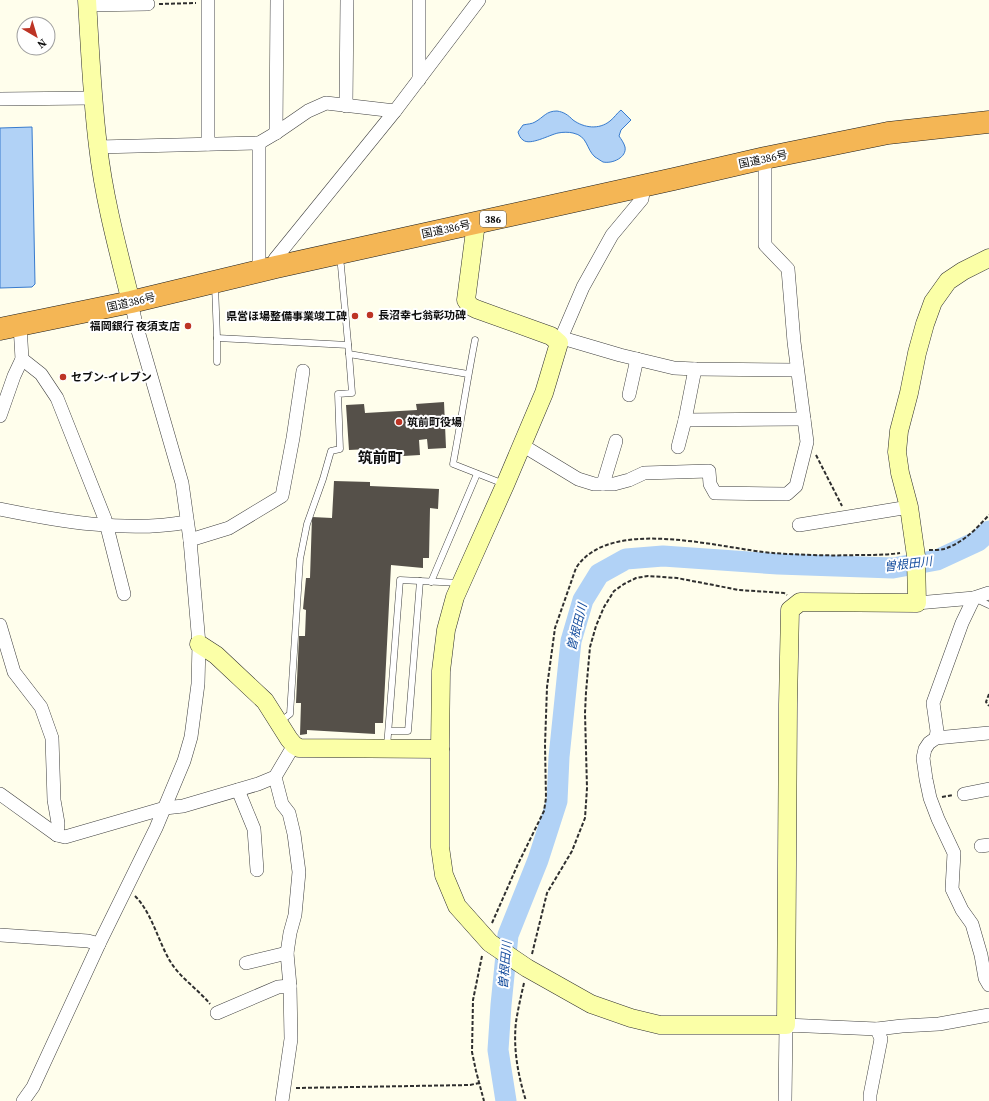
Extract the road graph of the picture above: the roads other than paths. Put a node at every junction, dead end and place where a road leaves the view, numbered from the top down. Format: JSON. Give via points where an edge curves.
{"nodes":[{"id":1,"x":277,"y":0,"type":"edge"},
{"id":2,"x":348,"y":0,"type":"edge"},
{"id":3,"x":419,"y":0,"type":"edge"},
{"id":4,"x":479,"y":0,"type":"edge"},
{"id":5,"x":208,"y":1,"type":"edge"},
{"id":6,"x":87,"y":2,"type":"edge"},
{"id":7,"x":148,"y":4,"type":"road end"},
{"id":8,"x":419,"y":80,"type":"junction"},
{"id":9,"x":93,"y":98,"type":"junction"},
{"id":10,"x":0,"y":99,"type":"edge"},
{"id":11,"x":346,"y":106,"type":"junction"},
{"id":12,"x":395,"y":111,"type":"junction"},
{"id":13,"x":989,"y":122,"type":"edge"},
{"id":14,"x":276,"y":133,"type":"junction"},
{"id":15,"x":259,"y":143,"type":"junction"},
{"id":16,"x":208,"y":144,"type":"junction"},
{"id":17,"x":98,"y":147,"type":"junction"},
{"id":18,"x":765,"y":158,"type":"junction"},
{"id":19,"x":644,"y":186,"type":"junction"},
{"id":20,"x":476,"y":223,"type":"junction"},
{"id":21,"x":337,"y":254,"type":"junction"},
{"id":22,"x":989,"y":258,"type":"edge"},
{"id":23,"x":267,"y":270,"type":"junction"},
{"id":24,"x":214,"y":282,"type":"junction"},
{"id":25,"x":131,"y":302,"type":"junction"},
{"id":26,"x":10,"y":327,"type":"edge"},
{"id":27,"x":217,"y":338,"type":"junction"},
{"id":28,"x":475,"y":340,"type":"dead end"},
{"id":29,"x":560,"y":341,"type":"junction"},
{"id":30,"x":348,"y":345,"type":"junction"},
{"id":31,"x":349,"y":354,"type":"junction"},
{"id":32,"x":22,"y":359,"type":"junction"},
{"id":33,"x":637,"y":359,"type":"junction"},
{"id":34,"x":216,"y":362,"type":"dead end"},
{"id":35,"x":695,"y":369,"type":"junction"},
{"id":36,"x":797,"y":370,"type":"junction"},
{"id":37,"x":303,"y":371,"type":"dead end"},
{"id":38,"x":468,"y":374,"type":"junction"},
{"id":39,"x":630,"y":395,"type":"dead end"},
{"id":40,"x":0,"y":416,"type":"edge"},
{"id":41,"x":804,"y":419,"type":"junction"},
{"id":42,"x":685,"y":420,"type":"junction"},
{"id":43,"x":616,"y":441,"type":"dead end"},
{"id":44,"x":522,"y":445,"type":"junction"},
{"id":45,"x":678,"y":447,"type":"dead end"},
{"id":46,"x":477,"y":474,"type":"junction"},
{"id":47,"x":603,"y":484,"type":"junction"},
{"id":48,"x":505,"y":485,"type":"junction"},
{"id":49,"x":909,"y":507,"type":"junction"},
{"id":50,"x":0,"y":509,"type":"edge"},
{"id":51,"x":187,"y":522,"type":"junction"},
{"id":52,"x":107,"y":525,"type":"junction"},
{"id":53,"x":799,"y":525,"type":"dead end"},
{"id":54,"x":190,"y":540,"type":"junction"},
{"id":55,"x":420,"y":581,"type":"junction"},
{"id":56,"x":431,"y":582,"type":"junction"},
{"id":57,"x":462,"y":583,"type":"junction"},
{"id":58,"x":989,"y":593,"type":"edge"},
{"id":59,"x":124,"y":594,"type":"dead end"},
{"id":60,"x":917,"y":597,"type":"junction"},
{"id":61,"x":974,"y":598,"type":"junction"},
{"id":62,"x":989,"y":605,"type":"edge"},
{"id":63,"x":0,"y":625,"type":"edge"},
{"id":64,"x":198,"y":644,"type":"junction"},
{"id":65,"x":279,"y":723,"type":"junction"},
{"id":66,"x":989,"y":733,"type":"edge"},
{"id":67,"x":936,"y":738,"type":"junction"},
{"id":68,"x":388,"y":740,"type":"junction"},
{"id":69,"x":294,"y":745,"type":"junction"},
{"id":70,"x":440,"y":749,"type":"junction"},
{"id":71,"x":275,"y":777,"type":"junction"},
{"id":72,"x":989,"y":789,"type":"edge"},
{"id":73,"x":238,"y":790,"type":"junction"},
{"id":74,"x":0,"y":794,"type":"edge"},
{"id":75,"x":964,"y":794,"type":"road end"},
{"id":76,"x":165,"y":808,"type":"junction"},
{"id":77,"x":57,"y":835,"type":"junction"},
{"id":78,"x":257,"y":870,"type":"dead end"},
{"id":79,"x":0,"y":935,"type":"edge"},
{"id":80,"x":99,"y":944,"type":"junction"},
{"id":81,"x":287,"y":953,"type":"junction"},
{"id":82,"x":246,"y":963,"type":"dead end"},
{"id":83,"x":989,"y":985,"type":"edge"},
{"id":84,"x":290,"y":986,"type":"junction"},
{"id":85,"x":217,"y":1013,"type":"road end"},
{"id":86,"x":989,"y":1015,"type":"edge"},
{"id":87,"x":786,"y":1025,"type":"junction"},
{"id":88,"x":877,"y":1029,"type":"junction"},
{"id":89,"x":23,"y":1101,"type":"edge"},
{"id":90,"x":282,"y":1101,"type":"edge"},
{"id":91,"x":785,"y":1101,"type":"edge"},
{"id":92,"x":870,"y":1101,"type":"edge"}],
"edges":[{"from":1,"to":14,"type":"street"},
{"from":2,"to":11,"type":"street"},
{"from":3,"to":8,"type":"street"},
{"from":4,"to":8,"type":"street"},
{"from":5,"to":16,"type":"street"},
{"from":6,"to":7,"type":"street"},
{"from":6,"to":9,"type":"street"},
{"from":8,"to":12,"type":"street"},
{"from":9,"to":10,"type":"street"},
{"from":9,"to":17,"type":"street"},
{"from":11,"to":12,"type":"street"},
{"from":11,"to":14,"type":"street","via":[[326,103],[308,111]]},
{"from":12,"to":23,"type":"street"},
{"from":13,"to":18,"type":"highway","name":"国道386号","number":"386","via":[[888,134]]},
{"from":14,"to":15,"type":"street"},
{"from":15,"to":16,"type":"street"},
{"from":15,"to":23,"type":"street"},
{"from":16,"to":17,"type":"street"},
{"from":17,"to":25,"type":"street","via":[[110,215]]},
{"from":18,"to":19,"type":"highway","name":"国道386号","number":"386"},
{"from":18,"to":36,"type":"street","via":[[765,245],[788,269]]},
{"from":19,"to":20,"type":"highway","name":"国道386号","number":"386"},
{"from":19,"to":29,"type":"street","via":[[642,199],[612,235],[583,287]]},
{"from":20,"to":21,"type":"highway","name":"国道386号","number":"386"},
{"from":20,"to":29,"type":"street","via":[[466,300],[470,306]]},
{"from":21,"to":23,"type":"highway","name":"国道386号","number":"386"},
{"from":21,"to":30,"type":"lane","via":[[341,266]]},
{"from":22,"to":49,"type":"street","via":[[948,281],[933,302],[925,324],[899,431],[897,452]]},
{"from":23,"to":24,"type":"highway","name":"国道386号","number":"386"},
{"from":24,"to":25,"type":"highway","name":"国道386号","number":"386"},
{"from":24,"to":27,"type":"lane"},
{"from":25,"to":26,"type":"highway","name":"国道386号","number":"386"},
{"from":25,"to":51,"type":"street","via":[[182,483]]},
{"from":26,"to":32,"type":"street"},
{"from":27,"to":30,"type":"lane"},
{"from":27,"to":34,"type":"lane"},
{"from":28,"to":38,"type":"lane"},
{"from":29,"to":33,"type":"street","via":[[569,340]]},
{"from":29,"to":44,"type":"street","via":[[544,393]]},
{"from":30,"to":31,"type":"lane"},
{"from":31,"to":38,"type":"lane"},
{"from":31,"to":65,"type":"lane","via":[[352,393],[338,394],[340,449],[331,451],[307,524],[300,559],[290,714]]},
{"from":32,"to":40,"type":"street"},
{"from":32,"to":52,"type":"street","via":[[41,374],[56,398]]},
{"from":33,"to":35,"type":"street","via":[[674,368]]},
{"from":33,"to":39,"type":"street"},
{"from":35,"to":36,"type":"street"},
{"from":35,"to":42,"type":"street"},
{"from":36,"to":41,"type":"street"},
{"from":37,"to":54,"type":"street","via":[[282,496],[229,528]]},
{"from":38,"to":46,"type":"lane","via":[[453,464]]},
{"from":41,"to":42,"type":"street"},
{"from":41,"to":47,"type":"street","via":[[807,442],[796,486],[786,494],[715,493],[710,484],[709,471],[644,472],[629,480]]},
{"from":42,"to":45,"type":"street"},
{"from":43,"to":47,"type":"street"},
{"from":44,"to":47,"type":"street","via":[[578,479]]},
{"from":44,"to":48,"type":"street"},
{"from":46,"to":48,"type":"lane"},
{"from":46,"to":56,"type":"lane"},
{"from":48,"to":57,"type":"street"},
{"from":49,"to":53,"type":"street"},
{"from":49,"to":60,"type":"street","via":[[916,554]]},
{"from":50,"to":52,"type":"street","via":[[46,518]]},
{"from":51,"to":52,"type":"street","via":[[150,527]]},
{"from":51,"to":54,"type":"street"},
{"from":52,"to":59,"type":"street"},
{"from":54,"to":64,"type":"street"},
{"from":55,"to":56,"type":"lane"},
{"from":55,"to":68,"type":"lane","via":[[408,731]]},
{"from":55,"to":68,"type":"lane","via":[[400,580]]},
{"from":56,"to":57,"type":"lane"},
{"from":57,"to":70,"type":"street","via":[[455,597],[446,630],[441,671]]},
{"from":58,"to":61,"type":"street"},
{"from":60,"to":61,"type":"street"},
{"from":60,"to":87,"type":"street","via":[[800,602],[790,610]]},
{"from":61,"to":62,"type":"lane"},
{"from":61,"to":67,"type":"street","via":[[962,622],[933,703],[938,731]]},
{"from":63,"to":77,"type":"street","via":[[14,672],[41,707],[52,738]]},
{"from":64,"to":65,"type":"street","via":[[216,655],[265,701]]},
{"from":64,"to":76,"type":"street","via":[[198,684],[191,738]]},
{"from":65,"to":69,"type":"street"},
{"from":66,"to":67,"type":"street"},
{"from":67,"to":83,"type":"street","via":[[925,749],[923,758],[930,798],[954,853],[952,889],[972,924]]},
{"from":68,"to":69,"type":"street","via":[[299,748]]},
{"from":68,"to":70,"type":"street"},
{"from":69,"to":71,"type":"street"},
{"from":70,"to":87,"type":"street","via":[[440,846],[444,875],[457,906],[488,940],[528,969],[590,1004],[631,1018],[660,1025]]},
{"from":71,"to":73,"type":"street"},
{"from":71,"to":81,"type":"street","via":[[282,804],[289,813],[299,872],[295,915]]},
{"from":72,"to":75,"type":"street"},
{"from":73,"to":76,"type":"street","via":[[183,806]]},
{"from":73,"to":78,"type":"street","via":[[254,829]]},
{"from":74,"to":77,"type":"street"},
{"from":76,"to":77,"type":"street","via":[[65,837]]},
{"from":76,"to":80,"type":"street"},
{"from":79,"to":80,"type":"street"},
{"from":80,"to":89,"type":"street","via":[[33,1087]]},
{"from":81,"to":82,"type":"street"},
{"from":81,"to":84,"type":"street"},
{"from":84,"to":85,"type":"street","via":[[278,987]]},
{"from":84,"to":90,"type":"street","via":[[291,1039]]},
{"from":86,"to":88,"type":"street","via":[[938,1024]]},
{"from":87,"to":88,"type":"street"},
{"from":87,"to":91,"type":"street"},
{"from":88,"to":92,"type":"street","via":[[881,1039]]}]}
